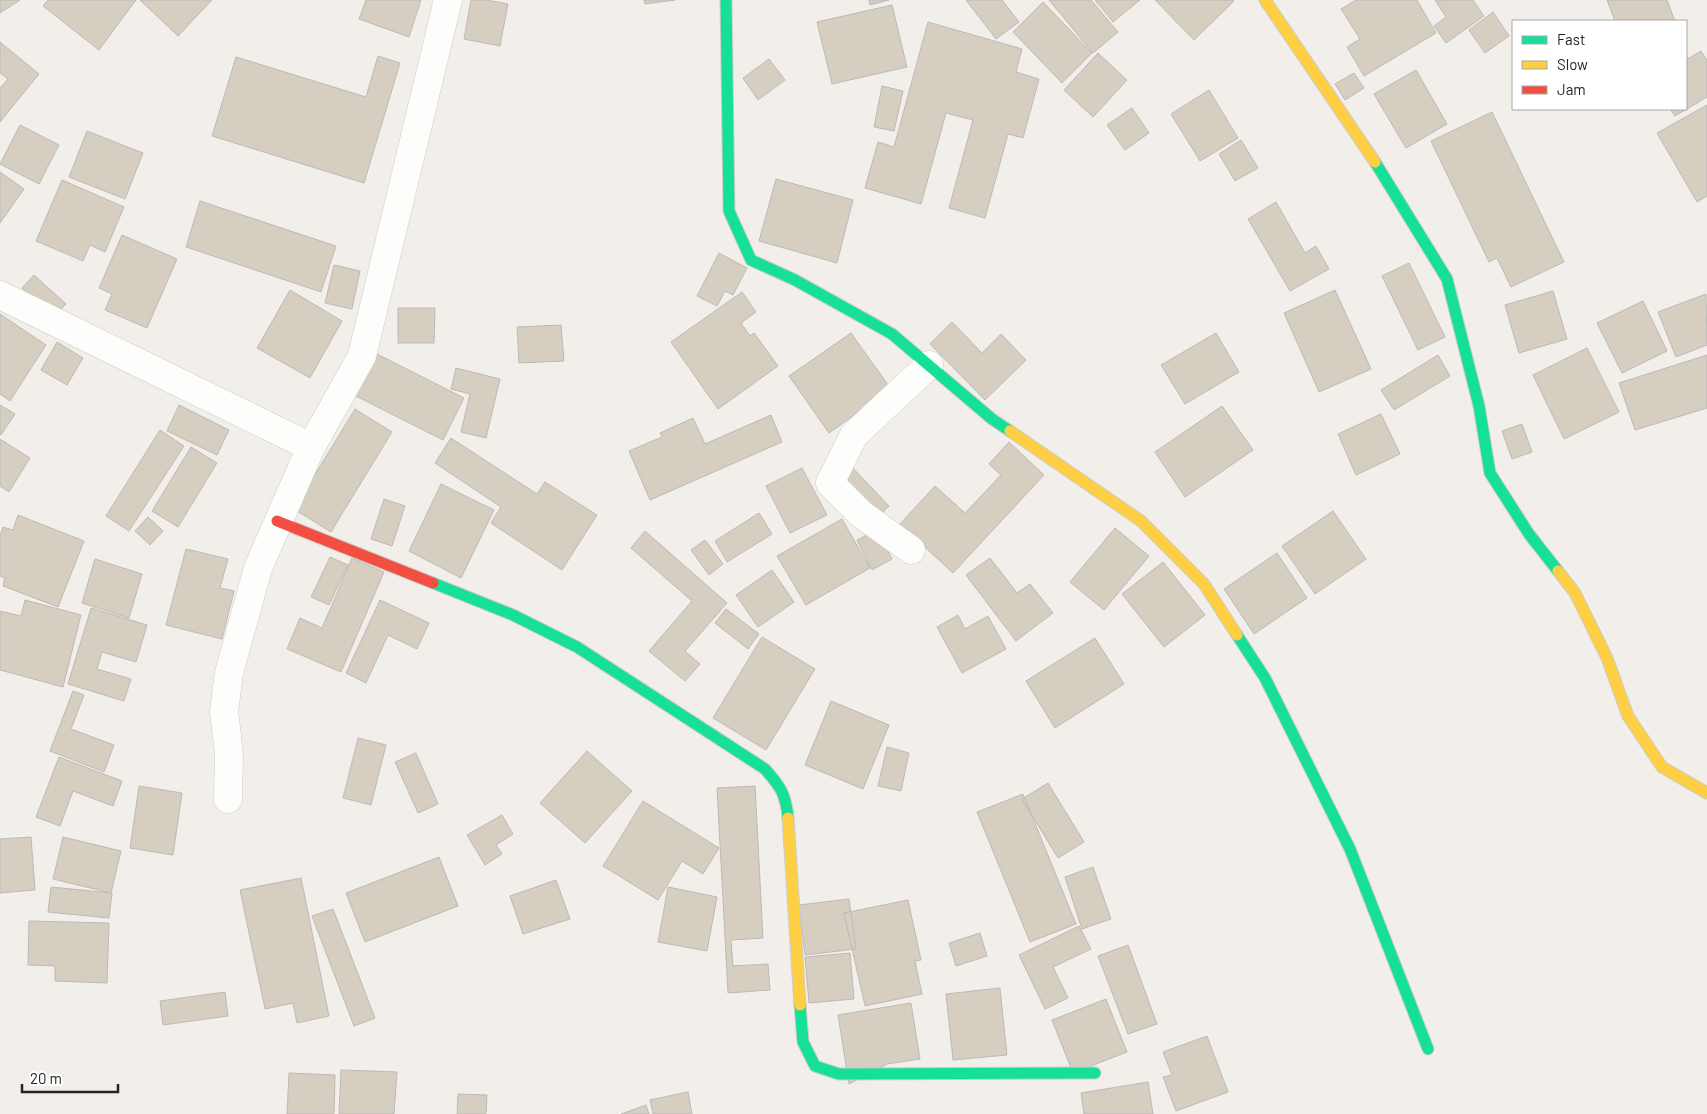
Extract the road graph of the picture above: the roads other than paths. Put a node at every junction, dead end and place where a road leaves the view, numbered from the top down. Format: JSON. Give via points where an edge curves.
{"nodes":[{"id":1,"x":448,"y":0,"type":"edge"},
{"id":2,"x":726,"y":0,"type":"edge"},
{"id":3,"x":1265,"y":0,"type":"edge"},
{"id":4,"x":0,"y":295,"type":"edge"},
{"id":5,"x":928,"y":365,"type":"junction"},
{"id":6,"x":311,"y":446,"type":"junction"},
{"id":7,"x":277,"y":521,"type":"junction"},
{"id":8,"x":911,"y":550,"type":"dead end"},
{"id":9,"x":1707,"y":792,"type":"edge"},
{"id":10,"x":228,"y":799,"type":"dead end"},
{"id":11,"x":1428,"y":1049,"type":"dead end"},
{"id":12,"x":1094,"y":1073,"type":"dead end"}],
"edges":[{"from":1,"to":6,"type":"street","via":[[362,356]]},
{"from":2,"to":5,"type":"street","via":[[730,211],[751,260],[795,280],[892,334]]},
{"from":3,"to":9,"type":"street","via":[[1366,147],[1447,280],[1479,406],[1490,473],[1530,534],[1575,593],[1607,658],[1628,716],[1662,767]]},
{"from":4,"to":6,"type":"street"},
{"from":5,"to":8,"type":"street","via":[[854,435],[830,482],[861,514]]},
{"from":5,"to":11,"type":"street","via":[[992,419],[1141,521],[1204,584],[1265,678],[1350,849]]},
{"from":6,"to":7,"type":"street"},
{"from":7,"to":10,"type":"street","via":[[258,568],[229,673],[224,711],[229,754]]},
{"from":7,"to":12,"type":"street","via":[[513,614],[577,647],[765,769],[782,788],[787,807],[803,1042],[815,1066],[839,1074]]}]}
